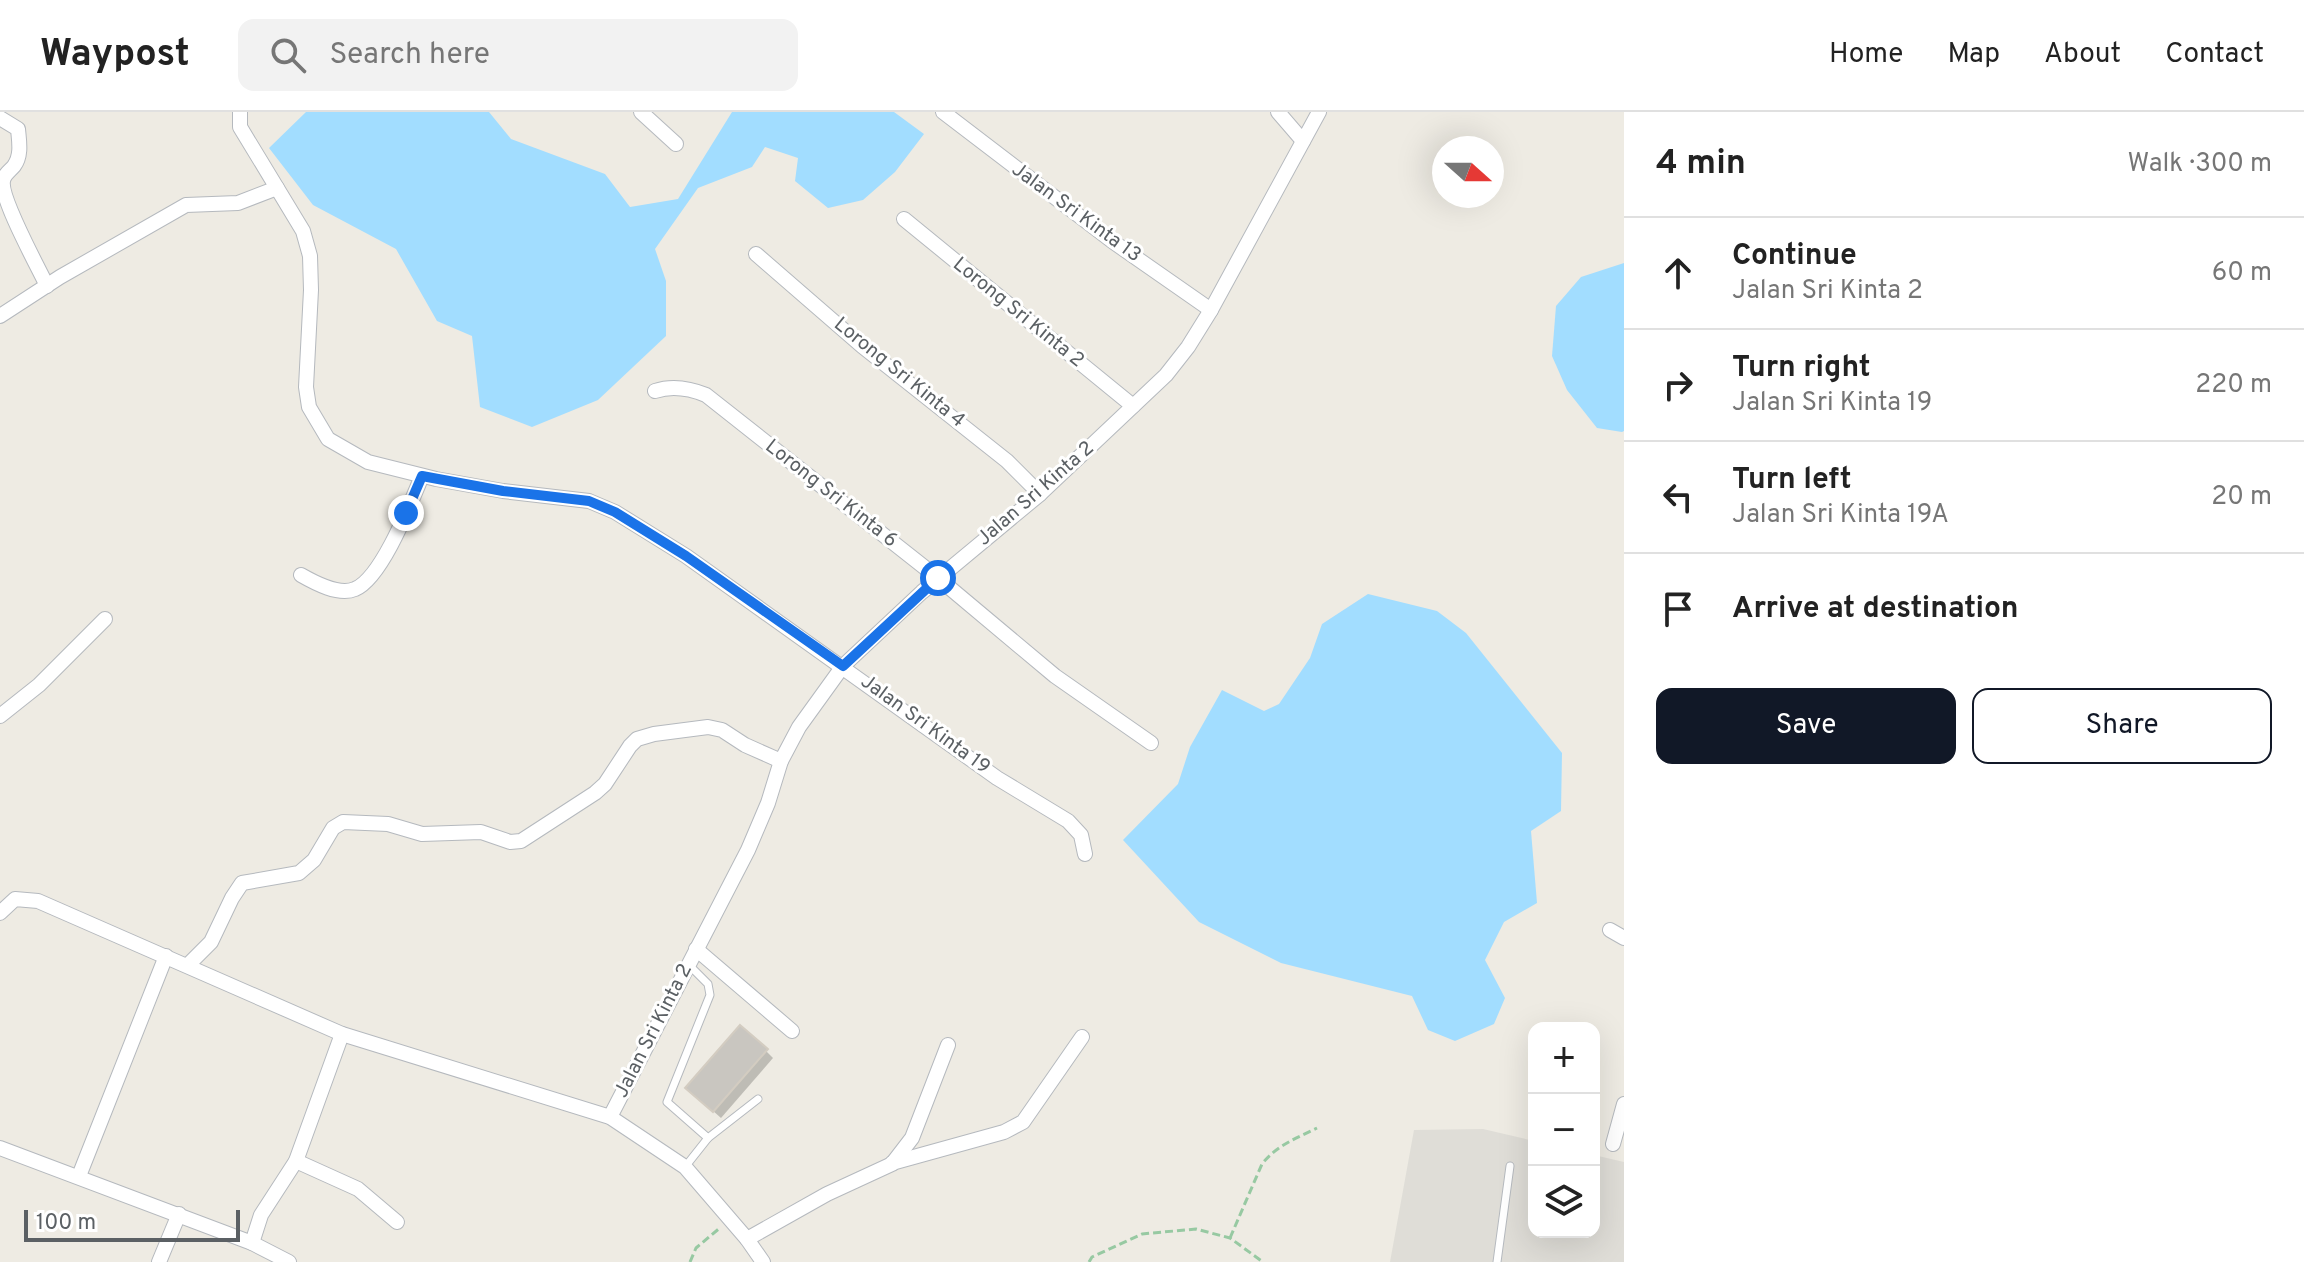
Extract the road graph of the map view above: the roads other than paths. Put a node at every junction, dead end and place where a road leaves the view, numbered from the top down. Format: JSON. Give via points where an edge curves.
{"nodes":[{"id":1,"x":240,"y":112,"type":"edge"},
{"id":2,"x":641,"y":112,"type":"edge"},
{"id":3,"x":943,"y":112,"type":"edge"},
{"id":4,"x":1278,"y":112,"type":"edge"},
{"id":5,"x":1319,"y":112,"type":"edge"},
{"id":6,"x":0,"y":118,"type":"edge"},
{"id":7,"x":1303,"y":141,"type":"junction"},
{"id":8,"x":676,"y":144,"type":"dead end"},
{"id":9,"x":277,"y":188,"type":"junction"},
{"id":10,"x":904,"y":219,"type":"dead end"},
{"id":11,"x":756,"y":254,"type":"dead end"},
{"id":12,"x":47,"y":286,"type":"junction"},
{"id":13,"x":1211,"y":310,"type":"junction"},
{"id":14,"x":0,"y":316,"type":"edge"},
{"id":15,"x":655,"y":391,"type":"dead end"},
{"id":16,"x":1133,"y":406,"type":"junction"},
{"id":17,"x":422,"y":476,"type":"junction"},
{"id":18,"x":1040,"y":494,"type":"junction"},
{"id":19,"x":301,"y":575,"type":"dead end"},
{"id":20,"x":938,"y":578,"type":"junction"},
{"id":21,"x":105,"y":619,"type":"dead end"},
{"id":22,"x":843,"y":666,"type":"junction"},
{"id":23,"x":0,"y":716,"type":"edge"},
{"id":24,"x":1151,"y":743,"type":"dead end"},
{"id":25,"x":781,"y":761,"type":"junction"},
{"id":26,"x":1085,"y":854,"type":"dead end"},
{"id":27,"x":0,"y":913,"type":"edge"},
{"id":28,"x":1610,"y":930,"type":"dead end"},
{"id":29,"x":1624,"y":938,"type":"edge"},
{"id":30,"x":696,"y":949,"type":"junction"},
{"id":31,"x":166,"y":956,"type":"junction"},
{"id":32,"x":188,"y":965,"type":"junction"},
{"id":33,"x":689,"y":965,"type":"junction"},
{"id":34,"x":792,"y":1031,"type":"dead end"},
{"id":35,"x":342,"y":1034,"type":"junction"},
{"id":36,"x":1082,"y":1037,"type":"dead end"},
{"id":37,"x":948,"y":1045,"type":"dead end"},
{"id":38,"x":758,"y":1099,"type":"dead end"},
{"id":39,"x":1624,"y":1104,"type":"edge"},
{"id":40,"x":610,"y":1117,"type":"junction"},
{"id":41,"x":708,"y":1138,"type":"junction"},
{"id":42,"x":1613,"y":1144,"type":"dead end"},
{"id":43,"x":0,"y":1148,"type":"edge"},
{"id":44,"x":296,"y":1161,"type":"junction"},
{"id":45,"x":892,"y":1164,"type":"junction"},
{"id":46,"x":1510,"y":1166,"type":"dead end"},
{"id":47,"x":685,"y":1167,"type":"junction"},
{"id":48,"x":79,"y":1176,"type":"junction"},
{"id":49,"x":179,"y":1214,"type":"junction"},
{"id":50,"x":397,"y":1222,"type":"dead end"},
{"id":51,"x":747,"y":1239,"type":"junction"},
{"id":52,"x":252,"y":1243,"type":"junction"},
{"id":53,"x":159,"y":1262,"type":"edge"},
{"id":54,"x":289,"y":1262,"type":"edge"},
{"id":55,"x":763,"y":1262,"type":"edge"},
{"id":56,"x":1497,"y":1262,"type":"edge"}],
"edges":[{"from":1,"to":9,"type":"street","name":"Jalan Sri Kinta 19","via":[[240,127]]},
{"from":2,"to":8,"type":"street"},
{"from":3,"to":13,"type":"street","name":"Jalan Sri Kinta 13"},
{"from":4,"to":7,"type":"street"},
{"from":5,"to":7,"type":"street","name":"Jalan Sri Kinta 2"},
{"from":6,"to":12,"type":"street","via":[[18,129],[19,148],[2,184]]},
{"from":7,"to":13,"type":"street","name":"Jalan Sri Kinta 2"},
{"from":9,"to":12,"type":"street","via":[[238,203],[186,205]]},
{"from":9,"to":17,"type":"street","name":"Jalan Sri Kinta 19","via":[[303,231],[310,256],[309,407],[328,439],[341,447],[368,462]]},
{"from":10,"to":16,"type":"street","name":"Lorong Sri Kinta 2"},
{"from":11,"to":18,"type":"street","name":"Lorong Sri Kinta 4"},
{"from":12,"to":14,"type":"street"},
{"from":13,"to":16,"type":"street","name":"Jalan Sri Kinta 2","via":[[1166,375]]},
{"from":15,"to":20,"type":"street","name":"Lorong Sri Kinta 6","via":[[666,387],[706,395]]},
{"from":16,"to":18,"type":"street","name":"Jalan Sri Kinta 2"},
{"from":17,"to":19,"type":"street","via":[[385,555],[354,590],[318,585]]},
{"from":17,"to":22,"type":"street","name":"Jalan Sri Kinta 19","via":[[589,501],[615,512]]},
{"from":18,"to":20,"type":"street","name":"Jalan Sri Kinta 2"},
{"from":20,"to":22,"type":"street","name":"Jalan Sri Kinta 2"},
{"from":20,"to":24,"type":"street","name":"Lorong Sri Kinta 6","via":[[1055,676]]},
{"from":21,"to":23,"type":"street"},
{"from":22,"to":25,"type":"street","name":"Jalan Sri Kinta 2"},
{"from":22,"to":26,"type":"street","name":"Jalan Sri Kinta 19","via":[[997,778],[1068,821],[1081,835]]},
{"from":25,"to":30,"type":"street","name":"Jalan Sri Kinta 2","via":[[748,850]]},
{"from":25,"to":32,"type":"street","via":[[722,730],[683,729],[637,739],[605,784],[521,841],[481,832],[422,834],[388,824],[343,822],[299,873],[242,883],[211,942]]},
{"from":27,"to":31,"type":"street","via":[[15,899],[38,901]]},
{"from":28,"to":29,"type":"street"},
{"from":30,"to":33,"type":"street","name":"Jalan Sri Kinta 2"},
{"from":30,"to":34,"type":"street"},
{"from":31,"to":32,"type":"street"},
{"from":31,"to":48,"type":"street"},
{"from":32,"to":35,"type":"street"},
{"from":33,"to":40,"type":"street","name":"Jalan Sri Kinta 2"},
{"from":33,"to":41,"type":"lane","via":[[708,984],[710,995],[667,1102]]},
{"from":35,"to":40,"type":"street"},
{"from":35,"to":44,"type":"street"},
{"from":36,"to":45,"type":"street","via":[[1023,1122]]},
{"from":37,"to":45,"type":"street","via":[[912,1138]]},
{"from":38,"to":41,"type":"lane"},
{"from":39,"to":42,"type":"street"},
{"from":40,"to":47,"type":"street"},
{"from":41,"to":47,"type":"lane"},
{"from":43,"to":48,"type":"street"},
{"from":44,"to":50,"type":"street","via":[[358,1189]]},
{"from":44,"to":52,"type":"street","via":[[261,1215]]},
{"from":45,"to":51,"type":"street"},
{"from":46,"to":56,"type":"lane"},
{"from":47,"to":51,"type":"street"},
{"from":48,"to":49,"type":"street"},
{"from":49,"to":52,"type":"street"},
{"from":49,"to":53,"type":"street"},
{"from":51,"to":55,"type":"street"},
{"from":52,"to":54,"type":"street"}]}
